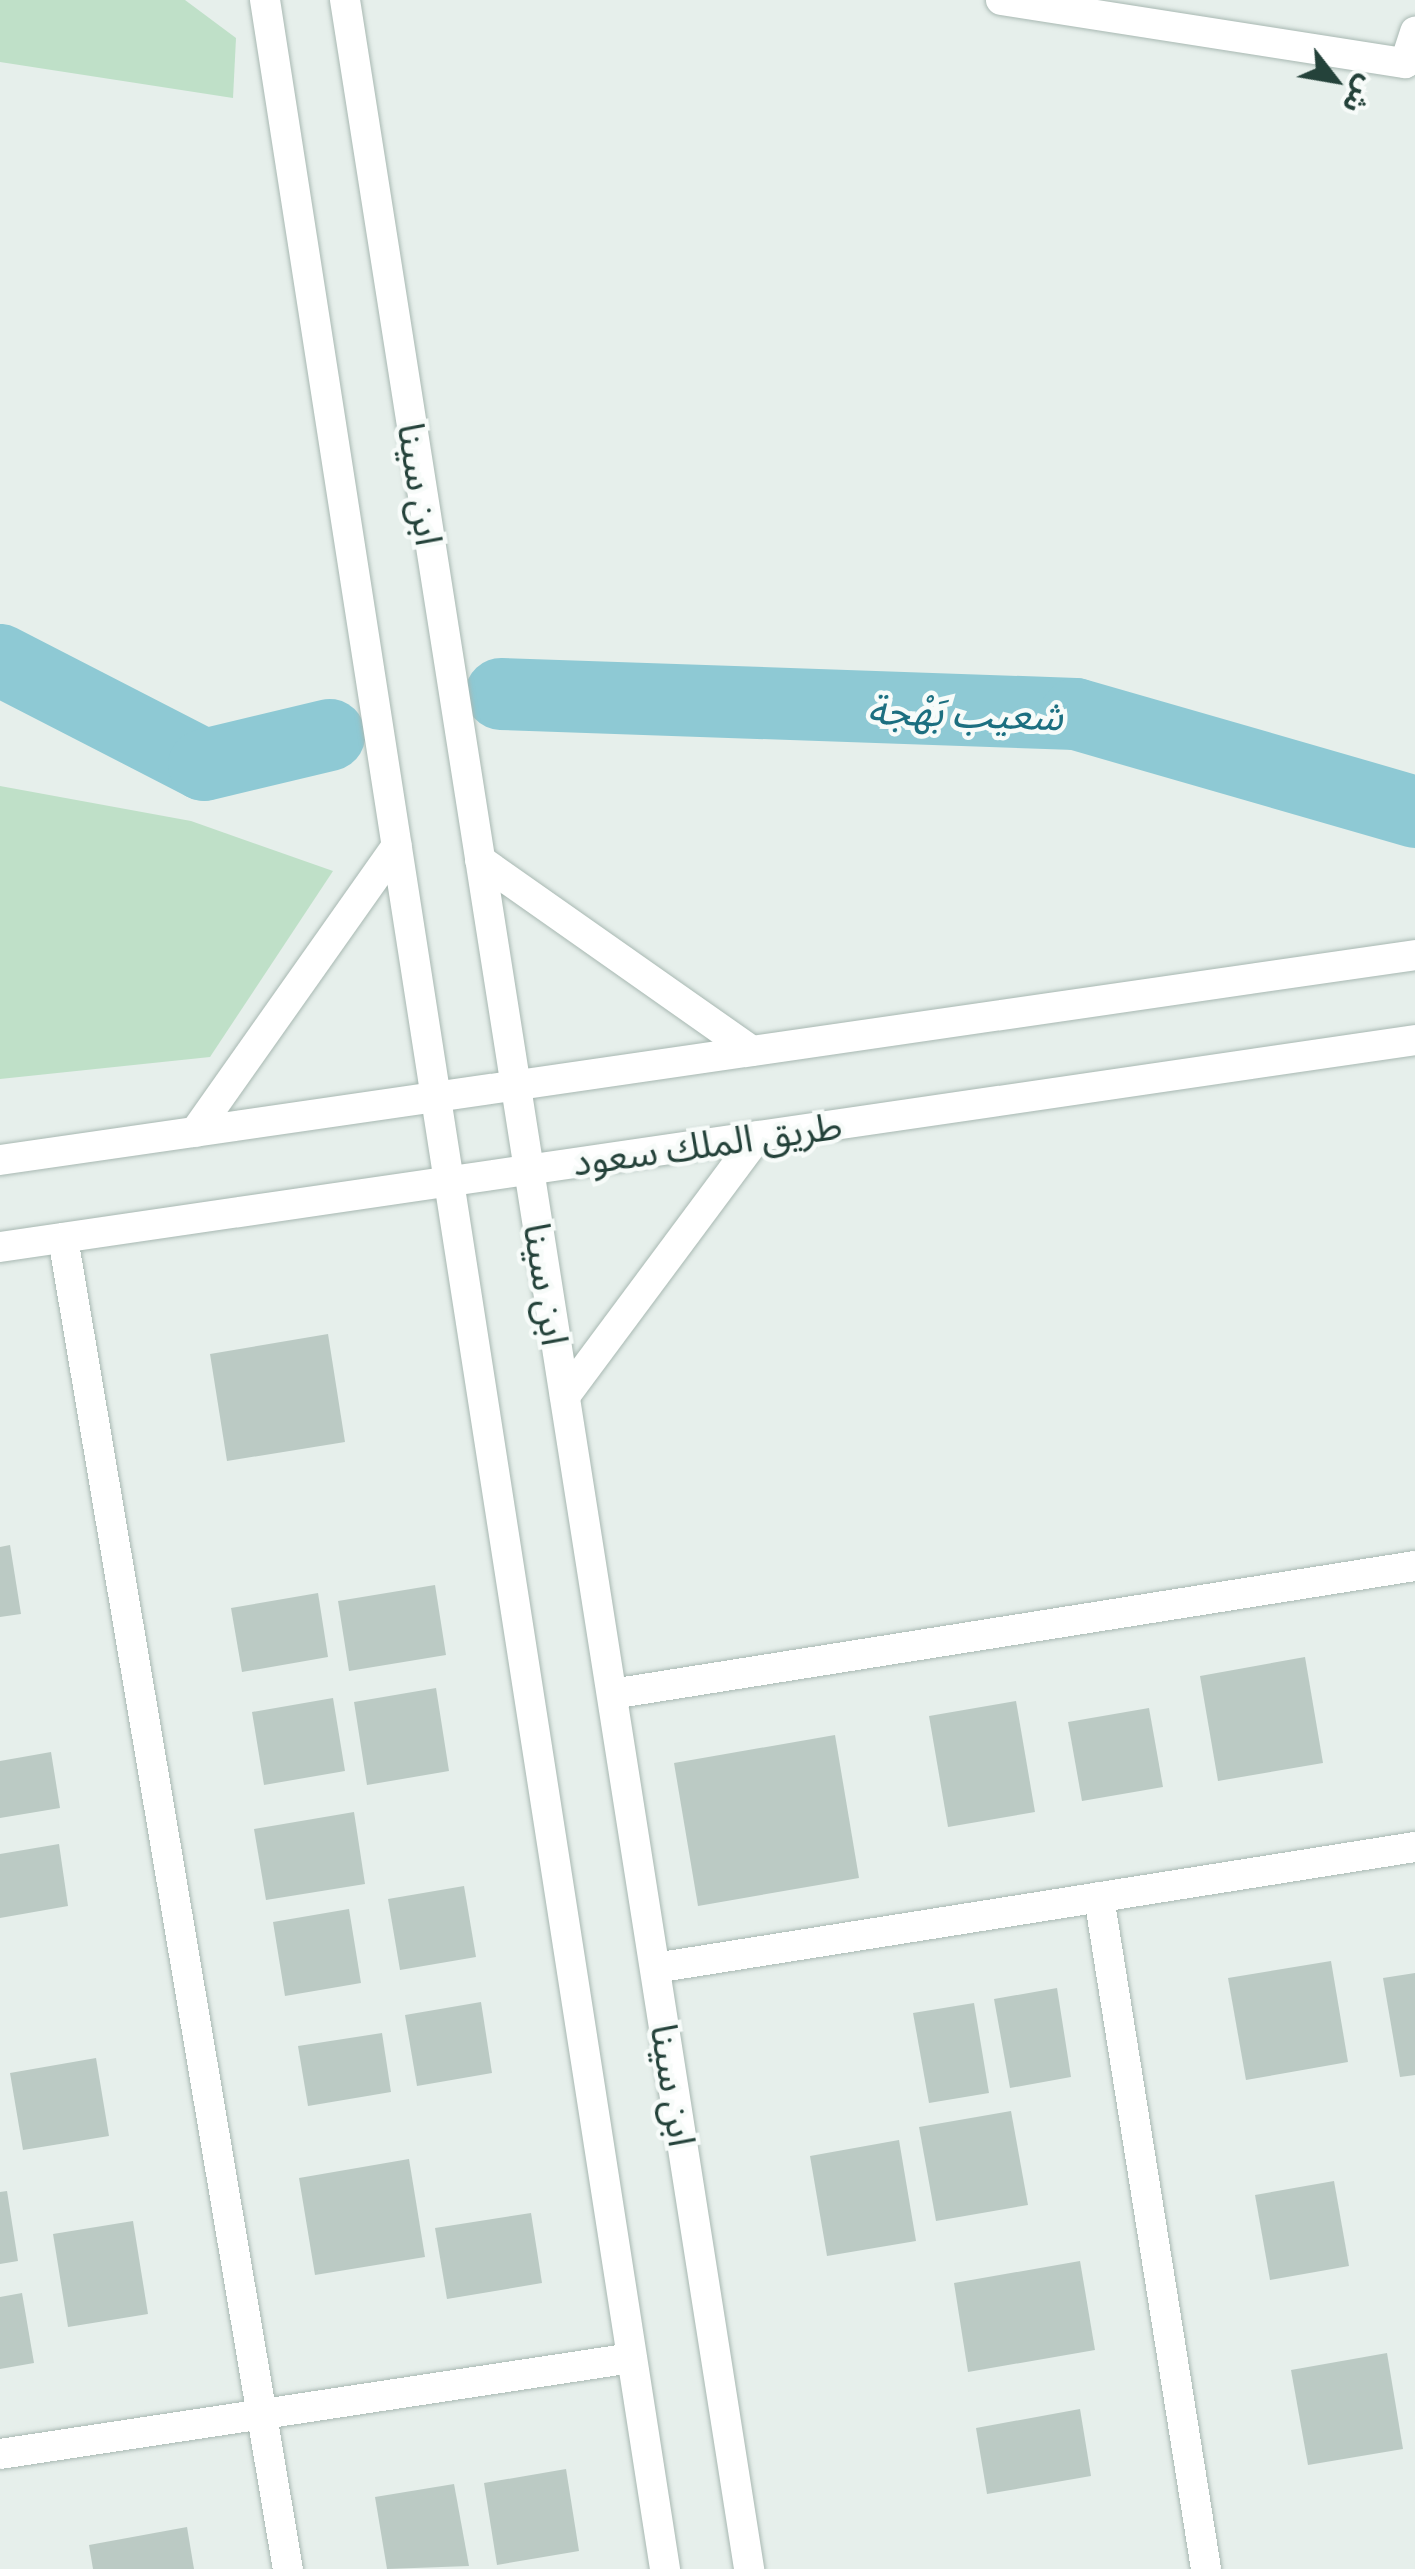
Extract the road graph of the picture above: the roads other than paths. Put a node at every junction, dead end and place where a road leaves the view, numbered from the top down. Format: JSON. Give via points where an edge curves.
{"nodes":[{"id":1,"x":265,"y":0,"type":"edge"},
{"id":2,"x":344,"y":0,"type":"edge"},
{"id":3,"x":1000,"y":0,"type":"edge"},
{"id":4,"x":1415,"y":32,"type":"edge"},
{"id":5,"x":397,"y":846,"type":"junction"},
{"id":6,"x":480,"y":860,"type":"junction"},
{"id":7,"x":1415,"y":955,"type":"edge"},
{"id":8,"x":1415,"y":1040,"type":"edge"},
{"id":9,"x":752,"y":1051,"type":"junction"},
{"id":10,"x":516,"y":1085,"type":"junction"},
{"id":11,"x":436,"y":1097,"type":"junction"},
{"id":12,"x":195,"y":1132,"type":"junction"},
{"id":13,"x":758,"y":1136,"type":"junction"},
{"id":14,"x":0,"y":1160,"type":"edge"},
{"id":15,"x":529,"y":1169,"type":"junction"},
{"id":16,"x":449,"y":1181,"type":"junction"},
{"id":17,"x":63,"y":1238,"type":"junction"},
{"id":18,"x":0,"y":1247,"type":"edge"},
{"id":19,"x":565,"y":1396,"type":"junction"},
{"id":20,"x":1415,"y":1566,"type":"edge"},
{"id":21,"x":612,"y":1694,"type":"junction"},
{"id":22,"x":1415,"y":1847,"type":"edge"},
{"id":23,"x":1099,"y":1898,"type":"junction"},
{"id":24,"x":656,"y":1968,"type":"junction"},
{"id":25,"x":632,"y":2358,"type":"junction"},
{"id":26,"x":262,"y":2414,"type":"junction"},
{"id":27,"x":0,"y":2454,"type":"edge"},
{"id":28,"x":288,"y":2569,"type":"edge"},
{"id":29,"x":665,"y":2569,"type":"edge"},
{"id":30,"x":749,"y":2569,"type":"edge"},
{"id":31,"x":1206,"y":2569,"type":"edge"}],
"edges":[{"from":1,"to":5,"type":"street"},
{"from":2,"to":6,"type":"street","name":"ابن سينا"},
{"from":3,"to":4,"type":"street","via":[[1406,64]]},
{"from":5,"to":11,"type":"street"},
{"from":5,"to":12,"type":"street"},
{"from":6,"to":9,"type":"street"},
{"from":6,"to":10,"type":"street","name":"ابن سينا"},
{"from":7,"to":9,"type":"street"},
{"from":8,"to":13,"type":"street","name":"طريق الملك سعود"},
{"from":9,"to":10,"type":"street"},
{"from":10,"to":11,"type":"street"},
{"from":10,"to":15,"type":"street","name":"ابن سينا"},
{"from":11,"to":12,"type":"street"},
{"from":11,"to":16,"type":"street"},
{"from":12,"to":14,"type":"street"},
{"from":13,"to":15,"type":"street","name":"طريق الملك سعود"},
{"from":13,"to":19,"type":"street"},
{"from":15,"to":16,"type":"street","name":"طريق الملك سعود"},
{"from":15,"to":19,"type":"street","name":"ابن سينا"},
{"from":16,"to":17,"type":"street","name":"طريق الملك سعود"},
{"from":16,"to":25,"type":"street"},
{"from":17,"to":18,"type":"street","name":"طريق الملك سعود"},
{"from":17,"to":26,"type":"street"},
{"from":19,"to":21,"type":"street","name":"ابن سينا"},
{"from":20,"to":21,"type":"street"},
{"from":21,"to":24,"type":"street","name":"ابن سينا"},
{"from":22,"to":23,"type":"street"},
{"from":23,"to":24,"type":"street"},
{"from":23,"to":31,"type":"street"},
{"from":24,"to":30,"type":"street","name":"ابن سينا"},
{"from":25,"to":26,"type":"street"},
{"from":25,"to":29,"type":"street"},
{"from":26,"to":27,"type":"street"},
{"from":26,"to":28,"type":"street"}]}
